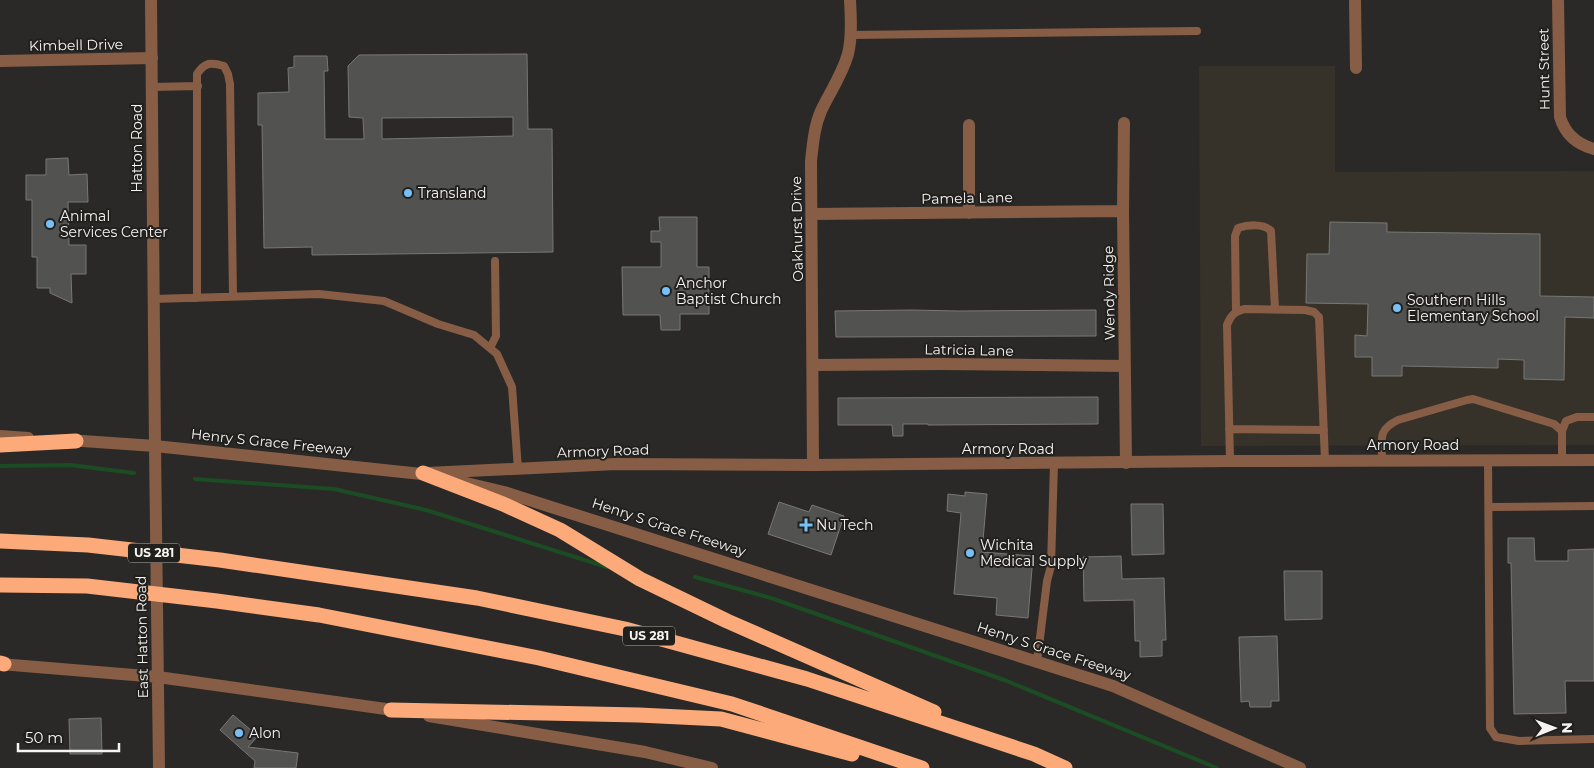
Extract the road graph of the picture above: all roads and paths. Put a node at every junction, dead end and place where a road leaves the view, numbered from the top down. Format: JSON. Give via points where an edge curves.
{"nodes":[{"id":1,"x":151,"y":0,"type":"edge"},
{"id":2,"x":850,"y":0,"type":"edge"},
{"id":3,"x":1355,"y":0,"type":"edge"},
{"id":4,"x":1558,"y":0,"type":"edge"},
{"id":5,"x":1197,"y":31,"type":"dead end"},
{"id":6,"x":850,"y":35,"type":"junction"},
{"id":7,"x":152,"y":58,"type":"junction"},
{"id":8,"x":0,"y":61,"type":"edge"},
{"id":9,"x":1356,"y":68,"type":"dead end"},
{"id":10,"x":198,"y":86,"type":"junction"},
{"id":11,"x":152,"y":88,"type":"junction"},
{"id":12,"x":1124,"y":123,"type":"dead end"},
{"id":13,"x":969,"y":124,"type":"dead end"},
{"id":14,"x":1594,"y":149,"type":"edge"},
{"id":15,"x":1123,"y":211,"type":"junction"},
{"id":16,"x":969,"y":213,"type":"junction"},
{"id":17,"x":812,"y":214,"type":"junction"},
{"id":18,"x":495,"y":261,"type":"dead end"},
{"id":19,"x":233,"y":296,"type":"junction"},
{"id":20,"x":197,"y":298,"type":"junction"},
{"id":21,"x":153,"y":299,"type":"junction"},
{"id":22,"x":1275,"y":309,"type":"junction"},
{"id":23,"x":1236,"y":311,"type":"junction"},
{"id":24,"x":490,"y":348,"type":"junction"},
{"id":25,"x":813,"y":365,"type":"junction"},
{"id":26,"x":1125,"y":366,"type":"junction"},
{"id":27,"x":1594,"y":417,"type":"edge"},
{"id":28,"x":1229,"y":430,"type":"junction"},
{"id":29,"x":1324,"y":430,"type":"junction"},
{"id":30,"x":1562,"y":431,"type":"junction"},
{"id":31,"x":0,"y":436,"type":"edge"},
{"id":32,"x":76,"y":441,"type":"junction"},
{"id":33,"x":0,"y":445,"type":"edge"},
{"id":34,"x":155,"y":446,"type":"junction"},
{"id":35,"x":1382,"y":460,"type":"junction"},
{"id":36,"x":1488,"y":460,"type":"junction"},
{"id":37,"x":1562,"y":460,"type":"junction"},
{"id":38,"x":1594,"y":460,"type":"edge"},
{"id":39,"x":1230,"y":461,"type":"junction"},
{"id":40,"x":1325,"y":461,"type":"junction"},
{"id":41,"x":1054,"y":463,"type":"junction"},
{"id":42,"x":1126,"y":463,"type":"junction"},
{"id":43,"x":813,"y":465,"type":"junction"},
{"id":44,"x":518,"y":469,"type":"junction"},
{"id":45,"x":423,"y":473,"type":"junction"},
{"id":46,"x":1594,"y":506,"type":"edge"},
{"id":47,"x":1489,"y":507,"type":"junction"},
{"id":48,"x":0,"y":541,"type":"edge"},
{"id":49,"x":0,"y":585,"type":"edge"},
{"id":50,"x":1037,"y":662,"type":"junction"},
{"id":51,"x":1,"y":664,"type":"edge"},
{"id":52,"x":158,"y":677,"type":"junction"},
{"id":53,"x":391,"y":710,"type":"junction"},
{"id":54,"x":1594,"y":739,"type":"edge"},
{"id":55,"x":1034,"y":754,"type":"junction"},
{"id":56,"x":159,"y":768,"type":"edge"},
{"id":57,"x":712,"y":768,"type":"edge"},
{"id":58,"x":902,"y":768,"type":"edge"},
{"id":59,"x":922,"y":768,"type":"edge"},
{"id":60,"x":1065,"y":768,"type":"edge"},
{"id":61,"x":1300,"y":768,"type":"edge"}],
"edges":[{"from":1,"to":7,"type":"street","name":"Hatton Road"},
{"from":2,"to":6,"type":"street","name":"Oakhurst Drive"},
{"from":3,"to":9,"type":"street"},
{"from":4,"to":14,"type":"street","name":"Hunt Street","via":[[1560,117],[1563,128],[1571,137],[1582,146]]},
{"from":5,"to":6,"type":"lane"},
{"from":6,"to":17,"type":"street","name":"Oakhurst Drive","via":[[848,55],[816,123],[811,160]]},
{"from":7,"to":8,"type":"street","name":"Kimbell Drive"},
{"from":7,"to":11,"type":"street","name":"Hatton Road"},
{"from":10,"to":11,"type":"lane"},
{"from":10,"to":19,"type":"lane","via":[[197,74],[202,67],[210,64],[224,66],[230,84]]},
{"from":10,"to":20,"type":"lane"},
{"from":11,"to":21,"type":"street","name":"Hatton Road"},
{"from":12,"to":15,"type":"street","name":"Wendy Ridge"},
{"from":13,"to":16,"type":"street"},
{"from":15,"to":16,"type":"street","name":"Pamela Lane"},
{"from":15,"to":26,"type":"street","name":"Wendy Ridge"},
{"from":16,"to":17,"type":"street","name":"Pamela Lane"},
{"from":17,"to":25,"type":"street","name":"Oakhurst Drive"},
{"from":18,"to":24,"type":"lane","via":[[496,336]]},
{"from":19,"to":20,"type":"lane"},
{"from":19,"to":24,"type":"lane","via":[[319,294],[384,301],[474,335]]},
{"from":20,"to":21,"type":"lane"},
{"from":21,"to":34,"type":"street","name":"Hatton Road"},
{"from":22,"to":23,"type":"lane"},
{"from":22,"to":23,"type":"lane","via":[[1271,231],[1264,226],[1243,226],[1238,228],[1235,236]]},
{"from":22,"to":29,"type":"lane","via":[[1305,310],[1320,317]]},
{"from":23,"to":28,"type":"lane","via":[[1227,325]]},
{"from":24,"to":44,"type":"lane","via":[[497,354],[512,386]]},
{"from":25,"to":26,"type":"street","name":"Latricia Lane"},
{"from":25,"to":43,"type":"street","name":"Oakhurst Drive"},
{"from":26,"to":42,"type":"street","name":"Wendy Ridge"},
{"from":27,"to":30,"type":"lane","via":[[1566,421]]},
{"from":28,"to":29,"type":"lane"},
{"from":28,"to":39,"type":"lane"},
{"from":29,"to":40,"type":"lane"},
{"from":30,"to":35,"type":"lane","via":[[1542,419],[1467,400],[1387,426],[1383,431]]},
{"from":30,"to":37,"type":"lane"},
{"from":31,"to":32,"type":"street","name":"Henry S Grace Freeway"},
{"from":32,"to":33,"type":"highway"},
{"from":32,"to":34,"type":"street","name":"Henry S Grace Freeway"},
{"from":34,"to":45,"type":"street","name":"Henry S Grace Freeway"},
{"from":34,"to":52,"type":"street","name":"East Hatton Road"},
{"from":35,"to":36,"type":"street","name":"Armory Road"},
{"from":35,"to":40,"type":"street","name":"Armory Road"},
{"from":36,"to":37,"type":"street","name":"Armory Road"},
{"from":36,"to":47,"type":"lane"},
{"from":37,"to":38,"type":"street","name":"Armory Road"},
{"from":39,"to":40,"type":"street","name":"Armory Road"},
{"from":39,"to":42,"type":"street","name":"Armory Road"},
{"from":41,"to":42,"type":"street","name":"Armory Road"},
{"from":41,"to":43,"type":"street","name":"Armory Road"},
{"from":41,"to":50,"type":"lane","via":[[1051,566]]},
{"from":43,"to":44,"type":"street","name":"Armory Road","via":[[616,464]]},
{"from":44,"to":45,"type":"street","name":"Armory Road"},
{"from":45,"to":50,"type":"street","name":"Henry S Grace Freeway","via":[[504,492]]},
{"from":45,"to":55,"type":"highway","via":[[560,530],[640,579],[727,621]]},
{"from":46,"to":47,"type":"lane"},
{"from":47,"to":54,"type":"lane","via":[[1490,728],[1496,738],[1519,741]]},
{"from":48,"to":55,"type":"highway","number":"US 281","via":[[88,545],[220,560],[477,598],[626,630],[807,679]]},
{"from":49,"to":59,"type":"highway","via":[[87,586],[217,601],[319,615],[549,660],[732,704]]},
{"from":50,"to":61,"type":"street","name":"Henry S Grace Freeway","via":[[1113,686]]},
{"from":51,"to":52,"type":"street"},
{"from":52,"to":53,"type":"street"},
{"from":52,"to":56,"type":"street","name":"East Hatton Road"},
{"from":53,"to":57,"type":"street","via":[[646,752]]},
{"from":53,"to":58,"type":"highway","via":[[721,719]]},
{"from":55,"to":60,"type":"highway","number":"US 281"}]}
